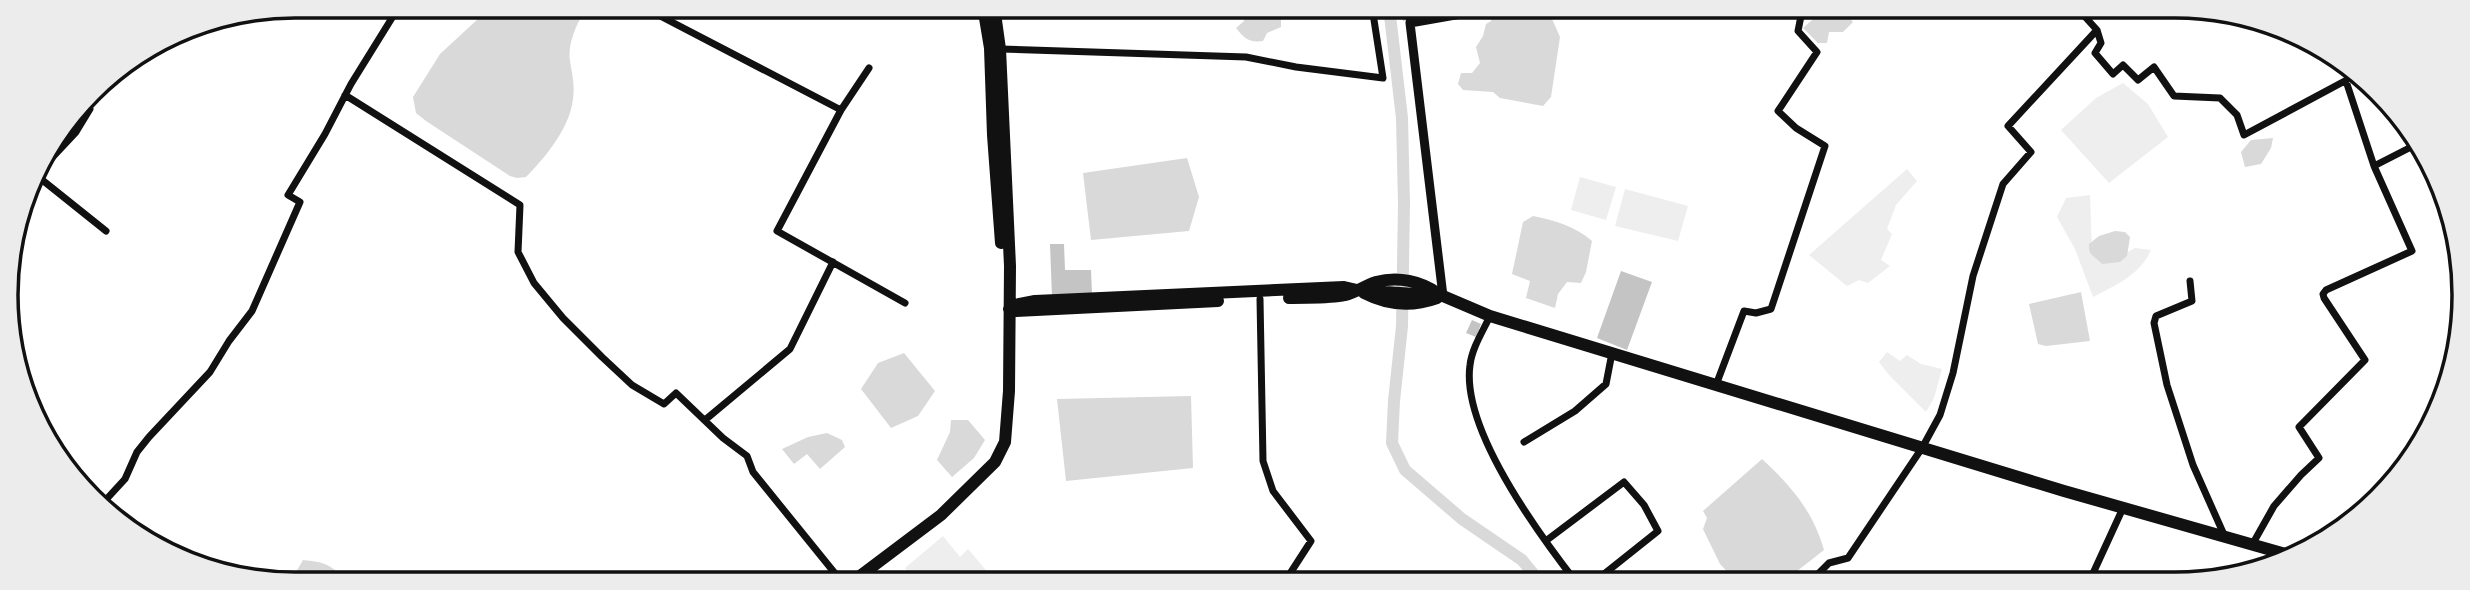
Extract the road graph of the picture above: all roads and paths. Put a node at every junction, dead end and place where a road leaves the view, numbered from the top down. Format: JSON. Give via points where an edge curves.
{"nodes":[{"id":1,"x":392,"y":18,"type":"edge"},
{"id":2,"x":664,"y":18,"type":"edge"},
{"id":3,"x":985,"y":18,"type":"edge"},
{"id":4,"x":996,"y":18,"type":"edge"},
{"id":5,"x":1374,"y":18,"type":"edge"},
{"id":6,"x":1409,"y":18,"type":"edge"},
{"id":7,"x":1438,"y":18,"type":"edge"},
{"id":8,"x":1801,"y":18,"type":"edge"},
{"id":9,"x":2086,"y":18,"type":"edge"},
{"id":10,"x":1410,"y":23,"type":"junction"},
{"id":11,"x":2097,"y":30,"type":"junction"},
{"id":12,"x":1000,"y":49,"type":"junction"},
{"id":13,"x":869,"y":68,"type":"dead end"},
{"id":14,"x":2349,"y":79,"type":"edge"},
{"id":15,"x":2346,"y":81,"type":"junction"},
{"id":16,"x":345,"y":95,"type":"junction"},
{"id":17,"x":90,"y":108,"type":"edge"},
{"id":18,"x":841,"y":110,"type":"junction"},
{"id":19,"x":2410,"y":148,"type":"edge"},
{"id":20,"x":58,"y":152,"type":"edge"},
{"id":21,"x":2374,"y":166,"type":"junction"},
{"id":22,"x":42,"y":183,"type":"edge"},
{"id":23,"x":106,"y":231,"type":"dead end"},
{"id":24,"x":833,"y":262,"type":"junction"},
{"id":25,"x":2190,"y":281,"type":"dead end"},
{"id":26,"x":1357,"y":290,"type":"junction"},
{"id":27,"x":1390,"y":291,"type":"junction"},
{"id":28,"x":1415,"y":293,"type":"junction"},
{"id":29,"x":1443,"y":296,"type":"junction"},
{"id":30,"x":1260,"y":299,"type":"junction"},
{"id":31,"x":905,"y":303,"type":"dead end"},
{"id":32,"x":1009,"y":309,"type":"junction"},
{"id":33,"x":1490,"y":316,"type":"junction"},
{"id":34,"x":1612,"y":353,"type":"junction"},
{"id":35,"x":1716,"y":385,"type":"junction"},
{"id":36,"x":705,"y":420,"type":"junction"},
{"id":37,"x":1524,"y":442,"type":"dead end"},
{"id":38,"x":1922,"y":448,"type":"junction"},
{"id":39,"x":107,"y":499,"type":"edge"},
{"id":40,"x":2123,"y":508,"type":"junction"},
{"id":41,"x":2225,"y":538,"type":"junction"},
{"id":42,"x":1546,"y":540,"type":"junction"},
{"id":43,"x":2251,"y":545,"type":"junction"},
{"id":44,"x":2278,"y":552,"type":"edge"},
{"id":45,"x":834,"y":572,"type":"edge"},
{"id":46,"x":865,"y":572,"type":"edge"},
{"id":47,"x":1291,"y":572,"type":"edge"},
{"id":48,"x":1569,"y":572,"type":"edge"},
{"id":49,"x":1607,"y":572,"type":"edge"},
{"id":50,"x":1820,"y":572,"type":"edge"},
{"id":51,"x":2094,"y":572,"type":"edge"}],
"edges":[{"from":1,"to":16,"type":"street"},
{"from":2,"to":18,"type":"street"},
{"from":3,"to":32,"type":"highway"},
{"from":4,"to":12,"type":"highway"},
{"from":5,"to":12,"type":"street","via":[[1382,78],[1246,57]]},
{"from":6,"to":10,"type":"street"},
{"from":7,"to":10,"type":"street"},
{"from":8,"to":35,"type":"street","via":[[1798,32],[1817,52],[1778,111],[1825,146],[1771,309],[1744,311]]},
{"from":9,"to":11,"type":"street"},
{"from":10,"to":29,"type":"street"},
{"from":11,"to":15,"type":"street","via":[[2101,43],[2095,53],[2113,74],[2123,65],[2138,80],[2154,67],[2174,96],[2220,98],[2237,115],[2244,135]]},
{"from":11,"to":38,"type":"street","via":[[2008,126],[2031,152],[2003,184],[1973,276],[1954,373],[1940,415]]},
{"from":12,"to":32,"type":"highway"},
{"from":13,"to":18,"type":"street"},
{"from":14,"to":15,"type":"street"},
{"from":15,"to":21,"type":"street"},
{"from":16,"to":36,"type":"street","via":[[520,205],[517,252],[534,283],[563,318],[632,385],[664,404],[676,393]]},
{"from":16,"to":39,"type":"street","via":[[288,195],[300,202],[252,311],[210,372],[137,452],[125,480]]},
{"from":17,"to":20,"type":"street"},
{"from":18,"to":24,"type":"street","via":[[777,230]]},
{"from":19,"to":21,"type":"street"},
{"from":21,"to":43,"type":"street","via":[[2412,251],[2323,294],[2365,360],[2299,427],[2319,458],[2274,506]]},
{"from":22,"to":23,"type":"street"},
{"from":24,"to":31,"type":"street"},
{"from":24,"to":36,"type":"street","via":[[790,349]]},
{"from":25,"to":41,"type":"street","via":[[2192,302],[2157,316],[2154,323],[2184,438]]},
{"from":26,"to":27,"type":"highway","via":[[1375,282]]},
{"from":26,"to":27,"type":"highway","via":[[1379,301]]},
{"from":26,"to":30,"type":"highway","via":[[1344,296]]},
{"from":26,"to":32,"type":"highway","via":[[1035,301]]},
{"from":27,"to":28,"type":"highway"},
{"from":28,"to":29,"type":"highway"},
{"from":28,"to":29,"type":"highway","via":[[1428,286]]},
{"from":29,"to":33,"type":"highway"},
{"from":30,"to":32,"type":"highway"},
{"from":30,"to":47,"type":"street","via":[[1263,461],[1273,491],[1311,541]]},
{"from":32,"to":46,"type":"highway","via":[[1008,411],[1004,442],[995,463],[941,515]]},
{"from":33,"to":34,"type":"highway"},
{"from":33,"to":42,"type":"street","via":[[1470,363],[1469,386],[1480,426],[1501,469]]},
{"from":34,"to":35,"type":"highway"},
{"from":34,"to":37,"type":"street","via":[[1606,384],[1575,411]]},
{"from":35,"to":38,"type":"highway"},
{"from":36,"to":45,"type":"street","via":[[747,456],[753,472]]},
{"from":38,"to":40,"type":"highway"},
{"from":38,"to":50,"type":"street","via":[[1848,558],[1829,563]]},
{"from":40,"to":41,"type":"highway"},
{"from":40,"to":51,"type":"street"},
{"from":41,"to":43,"type":"highway"},
{"from":42,"to":48,"type":"street"},
{"from":42,"to":49,"type":"street","via":[[1624,482],[1658,531]]},
{"from":43,"to":44,"type":"highway"}]}
